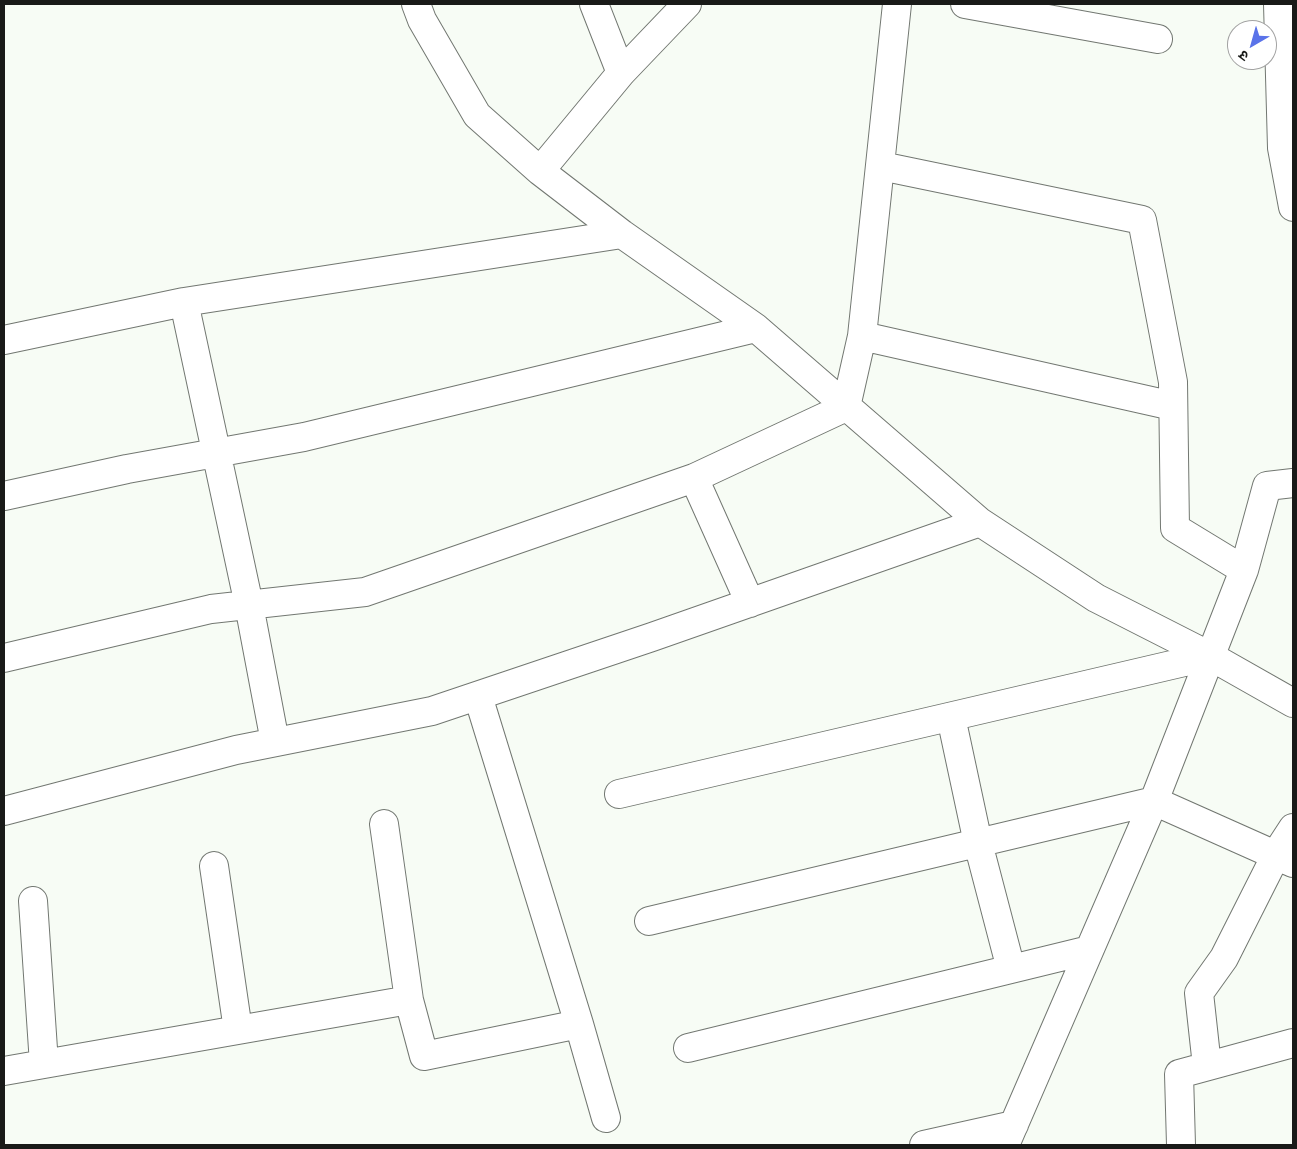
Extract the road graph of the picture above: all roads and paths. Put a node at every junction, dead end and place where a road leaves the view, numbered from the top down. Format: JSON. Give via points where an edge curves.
{"nodes":[{"id":1,"x":416,"y":4,"type":"edge"},
{"id":2,"x":594,"y":4,"type":"edge"},
{"id":3,"x":687,"y":4,"type":"edge"},
{"id":4,"x":897,"y":4,"type":"edge"},
{"id":5,"x":965,"y":4,"type":"edge"},
{"id":6,"x":1278,"y":4,"type":"edge"},
{"id":7,"x":1158,"y":39,"type":"dead end"},
{"id":8,"x":621,"y":73,"type":"junction"},
{"id":9,"x":881,"y":166,"type":"junction"},
{"id":10,"x":540,"y":171,"type":"junction"},
{"id":11,"x":1293,"y":207,"type":"edge"},
{"id":12,"x":622,"y":234,"type":"junction"},
{"id":13,"x":184,"y":302,"type":"junction"},
{"id":14,"x":756,"y":328,"type":"junction"},
{"id":15,"x":862,"y":336,"type":"junction"},
{"id":16,"x":4,"y":340,"type":"edge"},
{"id":17,"x":1173,"y":406,"type":"junction"},
{"id":18,"x":846,"y":407,"type":"junction"},
{"id":19,"x":215,"y":453,"type":"junction"},
{"id":20,"x":694,"y":478,"type":"junction"},
{"id":21,"x":1292,"y":480,"type":"edge"},
{"id":22,"x":4,"y":496,"type":"edge"},
{"id":23,"x":980,"y":522,"type":"junction"},
{"id":24,"x":1244,"y":570,"type":"junction"},
{"id":25,"x":750,"y":603,"type":"junction"},
{"id":26,"x":249,"y":605,"type":"junction"},
{"id":27,"x":1210,"y":656,"type":"junction"},
{"id":28,"x":4,"y":658,"type":"edge"},
{"id":29,"x":478,"y":696,"type":"junction"},
{"id":30,"x":1293,"y":703,"type":"edge"},
{"id":31,"x":951,"y":717,"type":"junction"},
{"id":32,"x":275,"y":742,"type":"junction"},
{"id":33,"x":619,"y":794,"type":"dead end"},
{"id":34,"x":1154,"y":801,"type":"junction"},
{"id":35,"x":4,"y":811,"type":"edge"},
{"id":36,"x":384,"y":824,"type":"dead end"},
{"id":37,"x":1293,"y":828,"type":"edge"},
{"id":38,"x":978,"y":843,"type":"junction"},
{"id":39,"x":1285,"y":859,"type":"edge"},
{"id":40,"x":214,"y":866,"type":"dead end"},
{"id":41,"x":33,"y":901,"type":"dead end"},
{"id":42,"x":649,"y":921,"type":"dead end"},
{"id":43,"x":1089,"y":950,"type":"junction"},
{"id":44,"x":1011,"y":969,"type":"junction"},
{"id":45,"x":409,"y":1000,"type":"junction"},
{"id":46,"x":579,"y":1024,"type":"junction"},
{"id":47,"x":238,"y":1030,"type":"junction"},
{"id":48,"x":1293,"y":1043,"type":"edge"},
{"id":49,"x":688,"y":1048,"type":"dead end"},
{"id":50,"x":44,"y":1064,"type":"junction"},
{"id":51,"x":1207,"y":1066,"type":"junction"},
{"id":52,"x":4,"y":1071,"type":"edge"},
{"id":53,"x":606,"y":1118,"type":"dead end"},
{"id":54,"x":1009,"y":1135,"type":"edge"},
{"id":55,"x":924,"y":1145,"type":"edge"},
{"id":56,"x":1181,"y":1145,"type":"edge"}],
"edges":[{"from":1,"to":10,"type":"street","via":[[422,20],[478,115]]},
{"from":2,"to":8,"type":"street"},
{"from":3,"to":8,"type":"street"},
{"from":4,"to":9,"type":"street"},
{"from":5,"to":7,"type":"street"},
{"from":6,"to":11,"type":"street","via":[[1282,148]]},
{"from":8,"to":10,"type":"street"},
{"from":9,"to":15,"type":"street"},
{"from":9,"to":17,"type":"street","via":[[1142,220],[1172,382]]},
{"from":10,"to":12,"type":"street"},
{"from":12,"to":13,"type":"street"},
{"from":12,"to":14,"type":"street"},
{"from":13,"to":16,"type":"street"},
{"from":13,"to":19,"type":"street"},
{"from":14,"to":18,"type":"street"},
{"from":14,"to":19,"type":"street","via":[[304,437]]},
{"from":15,"to":17,"type":"street"},
{"from":15,"to":18,"type":"street"},
{"from":17,"to":24,"type":"street","via":[[1175,528]]},
{"from":18,"to":20,"type":"street"},
{"from":18,"to":23,"type":"street"},
{"from":19,"to":22,"type":"street"},
{"from":19,"to":26,"type":"street"},
{"from":20,"to":25,"type":"street"},
{"from":20,"to":26,"type":"street","via":[[365,592]]},
{"from":21,"to":24,"type":"street","via":[[1267,486]]},
{"from":23,"to":25,"type":"street"},
{"from":23,"to":27,"type":"street","via":[[1096,598]]},
{"from":24,"to":27,"type":"street"},
{"from":25,"to":29,"type":"street"},
{"from":26,"to":28,"type":"street","via":[[211,609]]},
{"from":26,"to":32,"type":"street"},
{"from":27,"to":30,"type":"street"},
{"from":27,"to":31,"type":"street"},
{"from":27,"to":34,"type":"street"},
{"from":29,"to":32,"type":"street","via":[[432,711]]},
{"from":29,"to":46,"type":"street"},
{"from":31,"to":33,"type":"street"},
{"from":31,"to":38,"type":"street"},
{"from":32,"to":35,"type":"street"},
{"from":34,"to":38,"type":"street"},
{"from":34,"to":39,"type":"street"},
{"from":34,"to":43,"type":"street"},
{"from":36,"to":45,"type":"street"},
{"from":37,"to":39,"type":"street","via":[[1278,851]]},
{"from":38,"to":42,"type":"street"},
{"from":38,"to":44,"type":"street"},
{"from":39,"to":51,"type":"street","via":[[1199,993]]},
{"from":40,"to":47,"type":"street"},
{"from":41,"to":50,"type":"street"},
{"from":43,"to":44,"type":"street"},
{"from":43,"to":54,"type":"street"},
{"from":44,"to":49,"type":"street"},
{"from":45,"to":46,"type":"street","via":[[424,1056]]},
{"from":45,"to":47,"type":"street"},
{"from":46,"to":53,"type":"street"},
{"from":47,"to":50,"type":"street"},
{"from":48,"to":51,"type":"street"},
{"from":50,"to":52,"type":"street"},
{"from":51,"to":56,"type":"street","via":[[1179,1074]]},
{"from":54,"to":55,"type":"street"}]}
